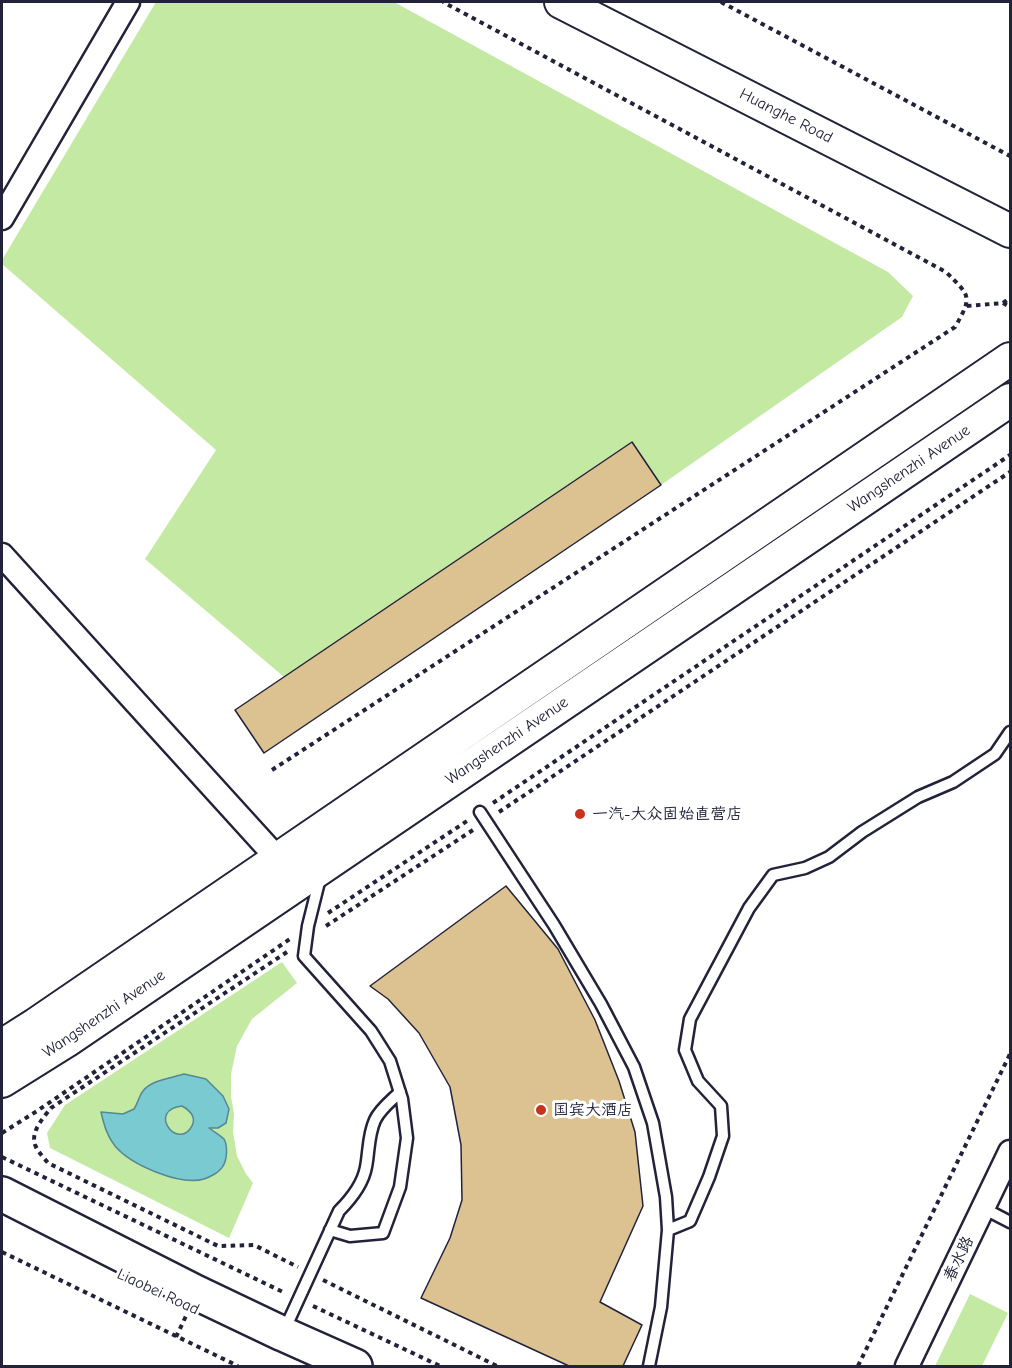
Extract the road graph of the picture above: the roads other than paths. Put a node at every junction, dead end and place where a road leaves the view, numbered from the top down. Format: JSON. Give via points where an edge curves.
{"nodes":[{"id":1,"x":129,"y":2,"type":"edge"},
{"id":2,"x":561,"y":2,"type":"edge"},
{"id":3,"x":2,"y":218,"type":"edge"},
{"id":4,"x":1011,"y":231,"type":"edge"},
{"id":5,"x":1011,"y":359,"type":"edge"},
{"id":6,"x":1011,"y":400,"type":"edge"},
{"id":7,"x":2,"y":555,"type":"edge"},
{"id":8,"x":1011,"y":732,"type":"edge"},
{"id":9,"x":483,"y":817,"type":"road end"},
{"id":10,"x":278,"y":859,"type":"junction"},
{"id":11,"x":311,"y":874,"type":"junction"},
{"id":12,"x":35,"y":1024,"type":"junction"},
{"id":13,"x":2,"y":1031,"type":"edge"},
{"id":14,"x":2,"y":1046,"type":"edge"},
{"id":15,"x":2,"y":1081,"type":"edge"},
{"id":16,"x":400,"y":1092,"type":"junction"},
{"id":17,"x":1011,"y":1152,"type":"edge"},
{"id":18,"x":2,"y":1194,"type":"edge"},
{"id":19,"x":983,"y":1208,"type":"junction"},
{"id":20,"x":2,"y":1217,"type":"edge"},
{"id":21,"x":1011,"y":1222,"type":"edge"},
{"id":22,"x":330,"y":1230,"type":"junction"},
{"id":23,"x":668,"y":1230,"type":"junction"},
{"id":24,"x":281,"y":1338,"type":"junction"},
{"id":25,"x":315,"y":1366,"type":"edge"},
{"id":26,"x":356,"y":1366,"type":"edge"},
{"id":27,"x":649,"y":1366,"type":"edge"},
{"id":28,"x":907,"y":1366,"type":"edge"}],
"edges":[{"from":1,"to":3,"type":"street"},
{"from":2,"to":4,"type":"main road","name":"Huanghe Road"},
{"from":5,"to":10,"type":"main road"},
{"from":6,"to":11,"type":"main road","name":"Wangshenzhi Avenue"},
{"from":7,"to":10,"type":"street"},
{"from":8,"to":23,"type":"lane","via":[[994,754],[953,782],[918,797],[881,820],[829,857],[805,868],[773,875],[749,908],[690,1019],[685,1050],[699,1081],[721,1106],[723,1136],[690,1221]]},
{"from":9,"to":23,"type":"lane","via":[[560,935],[634,1067],[652,1123]]},
{"from":10,"to":11,"type":"street"},
{"from":10,"to":12,"type":"main road"},
{"from":11,"to":15,"type":"main road","name":"Wangshenzhi Avenue"},
{"from":11,"to":16,"type":"lane","via":[[304,956],[371,1031],[390,1061]]},
{"from":12,"to":13,"type":"main road"},
{"from":12,"to":14,"type":"main road"},
{"from":16,"to":22,"type":"lane","via":[[375,1120],[366,1170]]},
{"from":16,"to":22,"type":"lane","via":[[407,1138],[400,1186],[382,1233],[350,1236]]},
{"from":17,"to":19,"type":"street","name":"春水路"},
{"from":18,"to":24,"type":"main road"},
{"from":19,"to":21,"type":"lane"},
{"from":19,"to":28,"type":"street","name":"春水路"},
{"from":20,"to":25,"type":"main road","name":"Liaobei Road"},
{"from":22,"to":24,"type":"lane"},
{"from":23,"to":27,"type":"lane","via":[[661,1307]]},
{"from":24,"to":26,"type":"main road"}]}
